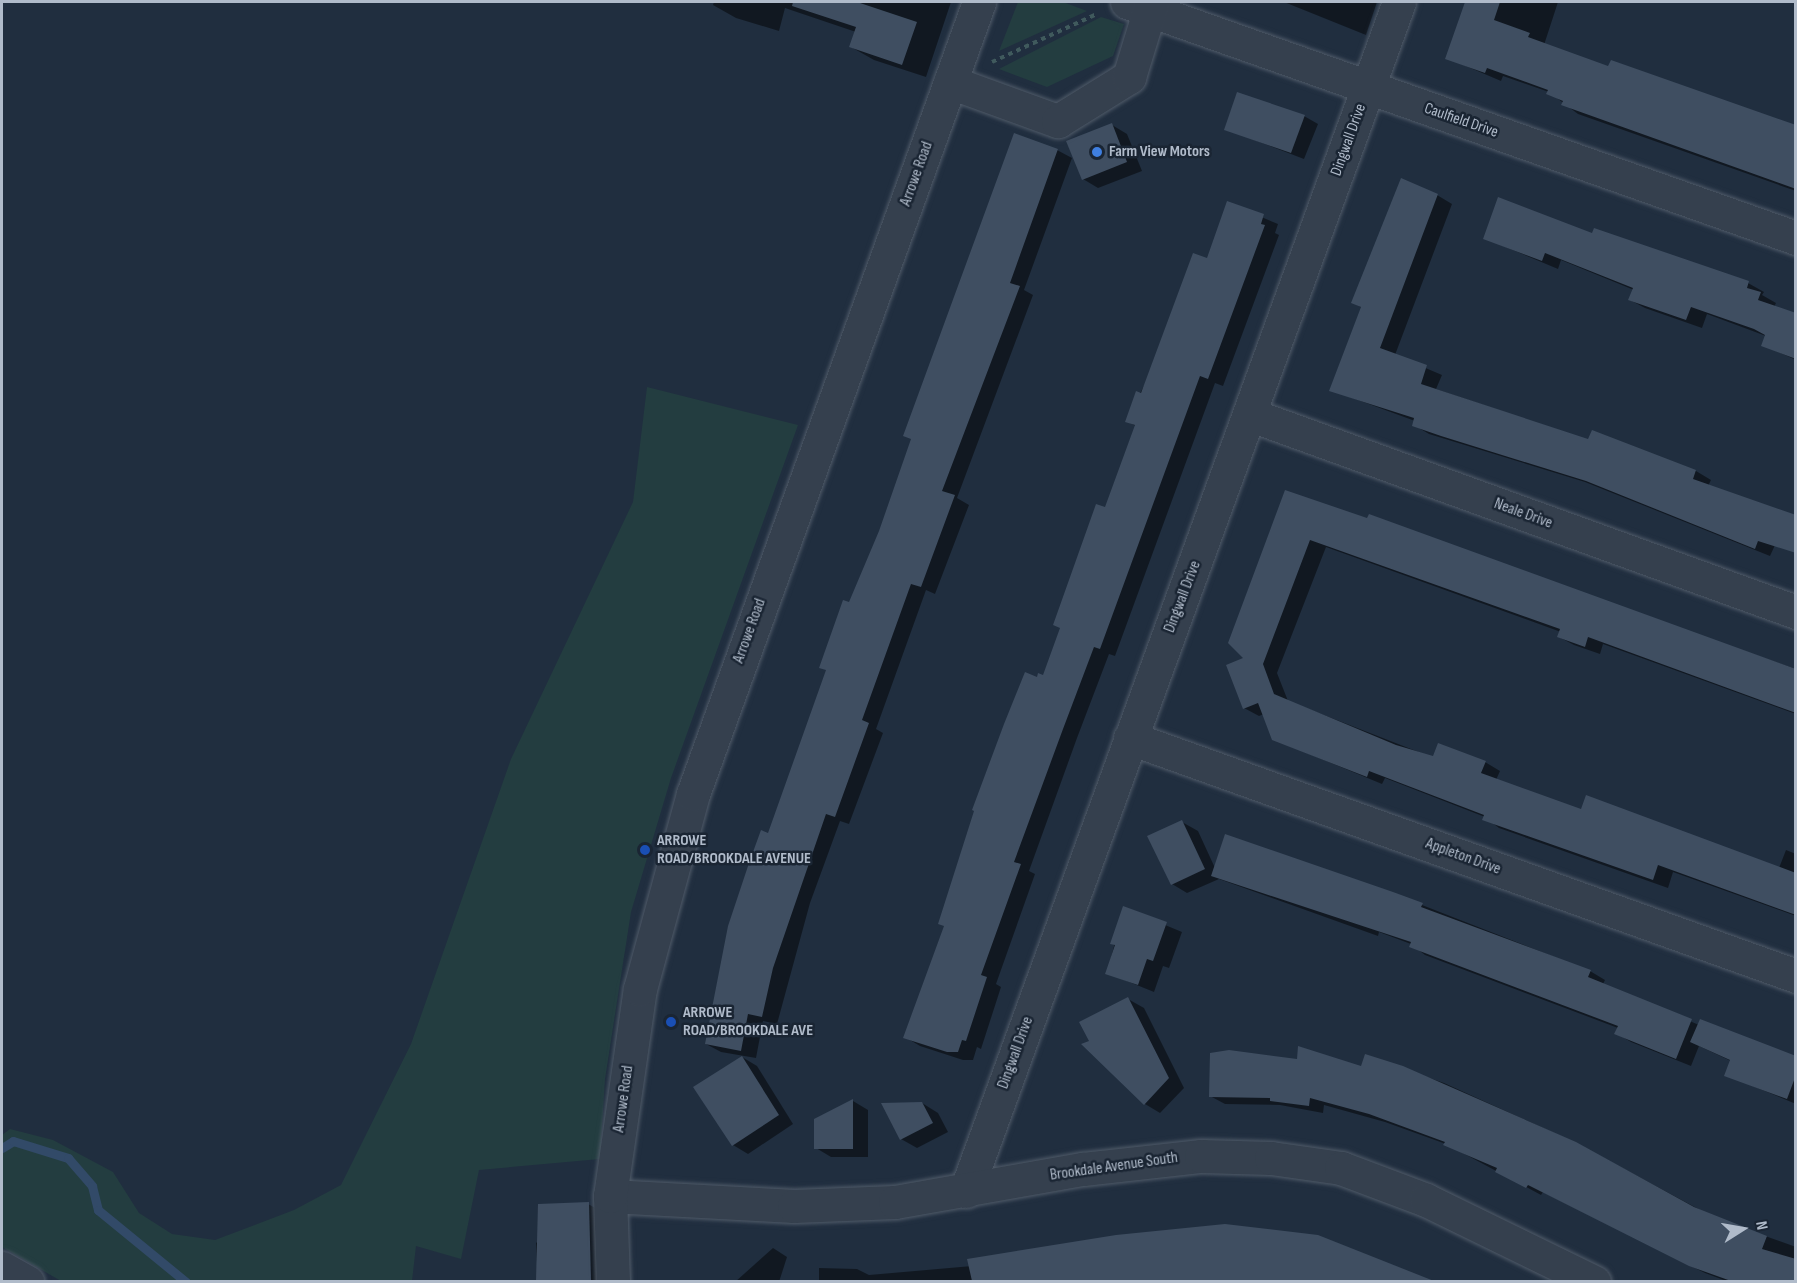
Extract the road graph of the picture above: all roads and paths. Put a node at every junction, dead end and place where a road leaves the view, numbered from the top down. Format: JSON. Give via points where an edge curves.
{"nodes":[{"id":1,"x":980,"y":2,"type":"edge"},
{"id":2,"x":1399,"y":2,"type":"edge"},
{"id":3,"x":1134,"y":6,"type":"edge"},
{"id":4,"x":950,"y":82,"type":"junction"},
{"id":5,"x":1368,"y":88,"type":"junction"},
{"id":6,"x":1796,"y":238,"type":"edge"},
{"id":7,"x":1251,"y":415,"type":"junction"},
{"id":8,"x":1796,"y":612,"type":"edge"},
{"id":9,"x":1130,"y":738,"type":"junction"},
{"id":10,"x":1796,"y":976,"type":"edge"},
{"id":11,"x":966,"y":1191,"type":"junction"},
{"id":12,"x":610,"y":1196,"type":"junction"},
{"id":13,"x":2,"y":1268,"type":"edge"},
{"id":14,"x":27,"y":1281,"type":"edge"},
{"id":15,"x":613,"y":1281,"type":"edge"},
{"id":16,"x":1594,"y":1281,"type":"edge"}],
"edges":[{"from":1,"to":4,"type":"street","name":"Arrowe Road"},
{"from":2,"to":5,"type":"street","name":"Dingwall Drive"},
{"from":3,"to":4,"type":"path"},
{"from":3,"to":4,"type":"street","via":[[1129,76],[1058,121]]},
{"from":3,"to":5,"type":"street","name":"Caulfield Drive"},
{"from":4,"to":12,"type":"street","name":"Arrowe Road","via":[[693,794],[640,989]]},
{"from":5,"to":6,"type":"street","name":"Caulfield Drive"},
{"from":5,"to":7,"type":"street","name":"Dingwall Drive"},
{"from":7,"to":8,"type":"street","name":"Neale Drive"},
{"from":7,"to":9,"type":"street","name":"Dingwall Drive"},
{"from":9,"to":10,"type":"street","name":"Appleton Drive"},
{"from":9,"to":11,"type":"street","name":"Dingwall Drive"},
{"from":11,"to":12,"type":"street","name":"Brookdale Avenue South","via":[[895,1202],[794,1206]]},
{"from":11,"to":16,"type":"street","name":"Brookdale Avenue South","via":[[1083,1169],[1201,1156],[1283,1159],[1341,1168],[1426,1200]]},
{"from":12,"to":15,"type":"street","name":"Arrowe Road"},
{"from":13,"to":14,"type":"street"}]}
